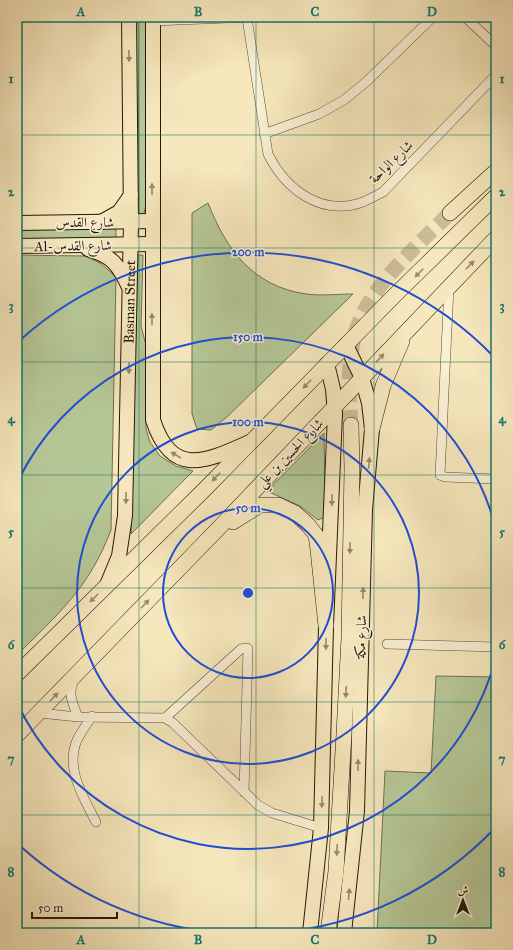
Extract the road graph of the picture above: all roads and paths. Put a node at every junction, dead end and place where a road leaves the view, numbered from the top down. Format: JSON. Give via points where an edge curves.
{"nodes":[{"id":1,"x":129,"y":17,"type":"edge"},
{"id":2,"x":433,"y":17,"type":"edge"},
{"id":3,"x":465,"y":17,"type":"edge"},
{"id":4,"x":250,"y":18,"type":"edge"},
{"id":5,"x":153,"y":19,"type":"edge"},
{"id":6,"x":496,"y":46,"type":"edge"},
{"id":7,"x":496,"y":75,"type":"edge"},
{"id":8,"x":264,"y":134,"type":"junction"},
{"id":9,"x":496,"y":170,"type":"edge"},
{"id":10,"x":131,"y":195,"type":"junction"},
{"id":11,"x":496,"y":196,"type":"edge"},
{"id":12,"x":450,"y":213,"type":"tunnel mouth"},
{"id":13,"x":131,"y":222,"type":"junction"},
{"id":14,"x":153,"y":222,"type":"junction"},
{"id":15,"x":17,"y":223,"type":"edge"},
{"id":16,"x":99,"y":223,"type":"junction"},
{"id":17,"x":496,"y":238,"type":"edge"},
{"id":18,"x":152,"y":244,"type":"junction"},
{"id":19,"x":131,"y":245,"type":"junction"},
{"id":20,"x":17,"y":246,"type":"edge"},
{"id":21,"x":78,"y":246,"type":"junction"},
{"id":22,"x":449,"y":286,"type":"junction"},
{"id":23,"x":130,"y":289,"type":"junction"},
{"id":24,"x":411,"y":325,"type":"junction"},
{"id":25,"x":346,"y":345,"type":"junction"},
{"id":26,"x":328,"y":364,"type":"junction"},
{"id":27,"x":362,"y":378,"type":"junction"},
{"id":28,"x":335,"y":406,"type":"junction"},
{"id":29,"x":351,"y":425,"type":"tunnel mouth"},
{"id":30,"x":372,"y":429,"type":"junction"},
{"id":31,"x":252,"y":441,"type":"junction"},
{"id":32,"x":496,"y":479,"type":"edge"},
{"id":33,"x":213,"y":534,"type":"junction"},
{"id":34,"x":107,"y":585,"type":"junction"},
{"id":35,"x":326,"y":626,"type":"junction"},
{"id":36,"x":387,"y":644,"type":"dead end"},
{"id":37,"x":496,"y":647,"type":"edge"},
{"id":38,"x":80,"y":670,"type":"junction"},
{"id":39,"x":17,"y":674,"type":"edge"},
{"id":40,"x":39,"y":713,"type":"junction"},
{"id":41,"x":92,"y":716,"type":"junction"},
{"id":42,"x":78,"y":717,"type":"junction"},
{"id":43,"x":165,"y":718,"type":"junction"},
{"id":44,"x":17,"y":735,"type":"edge"},
{"id":45,"x":244,"y":792,"type":"junction"},
{"id":46,"x":96,"y":822,"type":"dead end"},
{"id":47,"x":321,"y":828,"type":"junction"},
{"id":48,"x":310,"y":933,"type":"edge"},
{"id":49,"x":328,"y":933,"type":"edge"},
{"id":50,"x":344,"y":933,"type":"edge"}],
"edges":[{"from":1,"to":10,"type":"main road","name":"Basman Street","one_way":true},
{"from":2,"to":8,"type":"street","via":[[344,100],[319,114]]},
{"from":3,"to":6,"type":"street"},
{"from":4,"to":5,"type":"street"},
{"from":4,"to":8,"type":"street","name":"شارع الواحة"},
{"from":14,"to":5,"type":"main road","name":"Basman Street","one_way":true},
{"from":7,"to":8,"type":"street","name":"شارع الواحة","via":[[383,192],[363,202],[343,206],[322,204],[304,197],[275,169],[268,154]]},
{"from":9,"to":12,"type":"highway"},
{"from":10,"to":13,"type":"main road","name":"Basman Street"},
{"from":10,"to":16,"type":"main road","via":[[118,212]]},
{"from":11,"to":25,"type":"highway","one_way":true},
{"from":13,"to":14,"type":"main road","name":"شارع القدس"},
{"from":13,"to":16,"type":"main road","name":"شارع القدس"},
{"from":13,"to":19,"type":"main road","name":"Basman Street"},
{"from":14,"to":18,"type":"main road","name":"Basman Street"},
{"from":15,"to":16,"type":"main road","name":"شارع القدس"},
{"from":22,"to":17,"type":"highway","name":"شارع الحسين بن علي","one_way":true},
{"from":18,"to":19,"type":"main road","name":"Al-شارع القدس"},
{"from":31,"to":18,"type":"main road","name":"Basman Street","one_way":true,"via":[[208,460],[196,461],[175,455],[160,440],[153,420]]},
{"from":19,"to":21,"type":"main road","name":"Al-شارع القدس"},
{"from":19,"to":23,"type":"main road","name":"Basman Street"},
{"from":20,"to":21,"type":"main road","name":"Al-شارع القدس"},
{"from":21,"to":23,"type":"main road","via":[[110,258],[120,268]]},
{"from":22,"to":24,"type":"highway","name":"شارع الحسين بن علي"},
{"from":22,"to":32,"type":"street","via":[[440,475]]},
{"from":23,"to":34,"type":"main road","name":"Basman Street","one_way":true,"via":[[125,516],[119,556]]},
{"from":27,"to":24,"type":"highway","name":"شارع الحسين بن علي","one_way":true},
{"from":24,"to":30,"type":"highway","via":[[391,365]]},
{"from":25,"to":26,"type":"highway"},
{"from":25,"to":27,"type":"main road","name":"شارع مكة"},
{"from":26,"to":28,"type":"main road"},
{"from":26,"to":31,"type":"highway","one_way":true},
{"from":27,"to":28,"type":"highway","name":"شارع الحسين بن علي"},
{"from":27,"to":30,"type":"main road","name":"شارع مكة","via":[[369,403]]},
{"from":28,"to":33,"type":"highway","name":"شارع الحسين بن علي"},
{"from":28,"to":35,"type":"main road","one_way":true},
{"from":29,"to":49,"type":"highway","one_way":true,"via":[[347,675],[336,872]]},
{"from":50,"to":30,"type":"main road","name":"شارع مكة","one_way":true,"via":[[357,810],[365,510]]},
{"from":31,"to":34,"type":"highway","one_way":true},
{"from":33,"to":35,"type":"highway","via":[[260,505],[278,505],[300,517],[316,535]]},
{"from":38,"to":33,"type":"highway","name":"شارع الحسين بن علي","one_way":true},
{"from":34,"to":39,"type":"highway","one_way":true},
{"from":35,"to":47,"type":"main road","one_way":true},
{"from":36,"to":37,"type":"street"},
{"from":40,"to":38,"type":"highway","name":"شارع الحسين بن علي","one_way":true},
{"from":38,"to":42,"type":"street","via":[[70,687]]},
{"from":40,"to":42,"type":"street"},
{"from":40,"to":44,"type":"highway","name":"شارع الحسين بن علي"},
{"from":41,"to":42,"type":"street"},
{"from":41,"to":43,"type":"street"},
{"from":41,"to":46,"type":"street","via":[[77,740],[72,763],[77,782]]},
{"from":43,"to":45,"type":"street"},
{"from":43,"to":45,"type":"street","via":[[242,649],[247,648]]},
{"from":45,"to":47,"type":"street","via":[[272,813]]},
{"from":47,"to":48,"type":"main road"}]}
